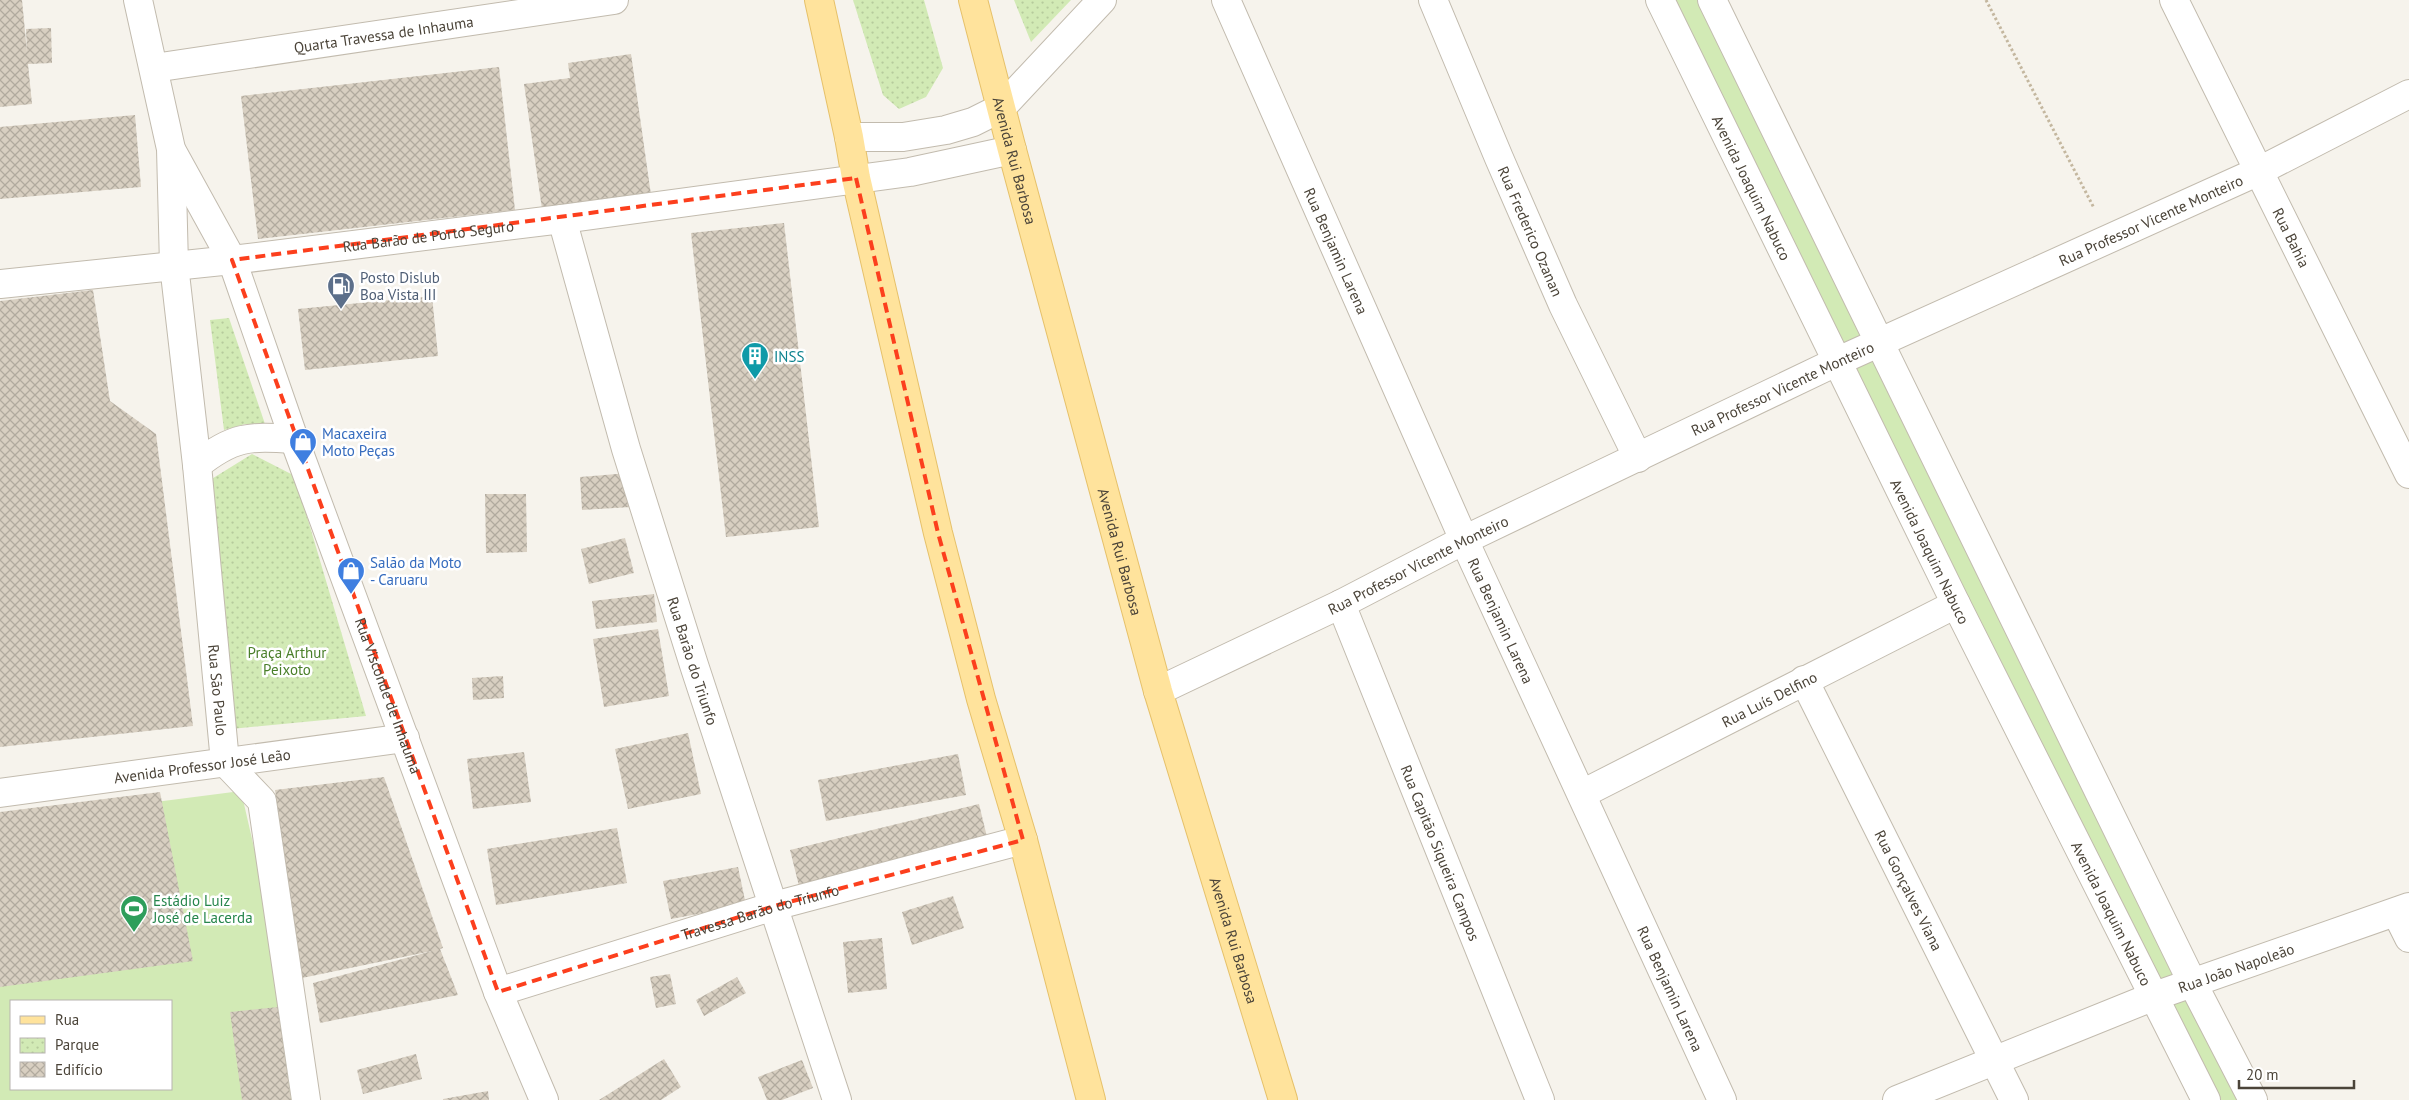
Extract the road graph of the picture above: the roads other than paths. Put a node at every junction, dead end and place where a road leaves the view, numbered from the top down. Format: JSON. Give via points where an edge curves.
{"nodes":[{"id":1,"x":138,"y":0,"type":"edge"},
{"id":2,"x":614,"y":0,"type":"edge"},
{"id":3,"x":819,"y":0,"type":"edge"},
{"id":4,"x":973,"y":0,"type":"edge"},
{"id":5,"x":1102,"y":0,"type":"edge"},
{"id":6,"x":1226,"y":0,"type":"edge"},
{"id":7,"x":1433,"y":0,"type":"edge"},
{"id":8,"x":1660,"y":0,"type":"edge"},
{"id":9,"x":1712,"y":0,"type":"edge"},
{"id":10,"x":2174,"y":0,"type":"edge"},
{"id":11,"x":154,"y":68,"type":"junction"},
{"id":12,"x":2409,"y":94,"type":"edge"},
{"id":13,"x":1001,"y":108,"type":"junction"},
{"id":14,"x":849,"y":136,"type":"junction"},
{"id":15,"x":171,"y":149,"type":"junction"},
{"id":16,"x":1012,"y":150,"type":"junction"},
{"id":17,"x":2259,"y":171,"type":"junction"},
{"id":18,"x":856,"y":178,"type":"junction"},
{"id":19,"x":562,"y":219,"type":"junction"},
{"id":20,"x":232,"y":260,"type":"junction"},
{"id":21,"x":174,"y":265,"type":"junction"},
{"id":22,"x":0,"y":284,"type":"edge"},
{"id":23,"x":1878,"y":344,"type":"junction"},
{"id":24,"x":1836,"y":362,"type":"junction"},
{"id":25,"x":294,"y":438,"type":"junction"},
{"id":26,"x":1638,"y":458,"type":"junction"},
{"id":27,"x":196,"y":465,"type":"junction"},
{"id":28,"x":2409,"y":474,"type":"edge"},
{"id":29,"x":1464,"y":540,"type":"junction"},
{"id":30,"x":1341,"y":604,"type":"junction"},
{"id":31,"x":1956,"y":604,"type":"junction"},
{"id":32,"x":1804,"y":680,"type":"junction"},
{"id":33,"x":1158,"y":691,"type":"junction"},
{"id":34,"x":405,"y":738,"type":"junction"},
{"id":35,"x":225,"y":762,"type":"junction"},
{"id":36,"x":0,"y":793,"type":"edge"},
{"id":37,"x":1582,"y":794,"type":"junction"},
{"id":38,"x":1023,"y":840,"type":"junction"},
{"id":39,"x":774,"y":906,"type":"junction"},
{"id":40,"x":2402,"y":909,"type":"edge"},
{"id":41,"x":2409,"y":938,"type":"edge"},
{"id":42,"x":2192,"y":982,"type":"junction"},
{"id":43,"x":498,"y":992,"type":"junction"},
{"id":44,"x":2152,"y":997,"type":"junction"},
{"id":45,"x":1994,"y":1061,"type":"junction"},
{"id":46,"x":306,"y":1100,"type":"edge"},
{"id":47,"x":544,"y":1100,"type":"edge"},
{"id":48,"x":837,"y":1100,"type":"edge"},
{"id":49,"x":1091,"y":1100,"type":"edge"},
{"id":50,"x":1283,"y":1100,"type":"edge"},
{"id":51,"x":1540,"y":1100,"type":"edge"},
{"id":52,"x":1722,"y":1100,"type":"edge"},
{"id":53,"x":1896,"y":1100,"type":"edge"},
{"id":54,"x":2014,"y":1100,"type":"edge"},
{"id":55,"x":2206,"y":1100,"type":"edge"},
{"id":56,"x":2253,"y":1100,"type":"edge"}],
"edges":[{"from":1,"to":11,"type":"street"},
{"from":2,"to":11,"type":"street","name":"Quarta Travessa de Inhauma"},
{"from":3,"to":14,"type":"main road"},
{"from":4,"to":13,"type":"main road","name":"Avenida Rui Barbosa"},
{"from":5,"to":13,"type":"street"},
{"from":6,"to":29,"type":"street","name":"Rua Benjamin Larena"},
{"from":7,"to":26,"type":"street","name":"Rua Frederico Ozanan","via":[[1563,305]]},
{"from":8,"to":24,"type":"street","name":"Avenida Joaquim Nabuco"},
{"from":9,"to":23,"type":"street"},
{"from":10,"to":17,"type":"street","name":"Rua Bahia"},
{"from":11,"to":15,"type":"street"},
{"from":12,"to":17,"type":"street","name":"Rua Professor Vicente Monteiro"},
{"from":13,"to":14,"type":"street","via":[[973,122],[946,130],[904,137]]},
{"from":13,"to":16,"type":"main road","name":"Avenida Rui Barbosa"},
{"from":14,"to":18,"type":"main road"},
{"from":15,"to":20,"type":"street","name":"Rua Visconde de Inhauma"},
{"from":15,"to":21,"type":"street","name":"Rua São Paulo"},
{"from":16,"to":18,"type":"street","name":"Rua Barão de Porto Seguro","via":[[910,172]]},
{"from":16,"to":33,"type":"main road","name":"Avenida Rui Barbosa"},
{"from":17,"to":23,"type":"street","name":"Rua Professor Vicente Monteiro"},
{"from":17,"to":28,"type":"street","name":"Rua Bahia"},
{"from":18,"to":19,"type":"street","name":"Rua Barão de Porto Seguro"},
{"from":18,"to":38,"type":"main road","via":[[938,533]]},
{"from":19,"to":20,"type":"street","name":"Rua Barão de Porto Seguro"},
{"from":19,"to":39,"type":"street","name":"Rua Barão do Triunfo","via":[[628,458]]},
{"from":20,"to":21,"type":"street","name":"Rua Barão de Porto Seguro"},
{"from":20,"to":25,"type":"street","name":"Rua Visconde de Inhauma"},
{"from":21,"to":22,"type":"street","name":"Rua Barão de Porto Seguro"},
{"from":21,"to":27,"type":"street","name":"Rua São Paulo"},
{"from":23,"to":24,"type":"street","name":"Rua Professor Vicente Monteiro"},
{"from":23,"to":42,"type":"street"},
{"from":24,"to":26,"type":"street","name":"Rua Professor Vicente Monteiro"},
{"from":24,"to":31,"type":"street","name":"Avenida Joaquim Nabuco"},
{"from":25,"to":27,"type":"street","via":[[235,440]]},
{"from":25,"to":34,"type":"street","name":"Rua Visconde de Inhauma"},
{"from":26,"to":29,"type":"street","name":"Rua Professor Vicente Monteiro"},
{"from":27,"to":35,"type":"street","name":"Rua São Paulo"},
{"from":29,"to":30,"type":"street","name":"Rua Professor Vicente Monteiro"},
{"from":29,"to":37,"type":"street","name":"Rua Benjamin Larena"},
{"from":30,"to":33,"type":"street","name":"Rua Professor Vicente Monteiro"},
{"from":30,"to":51,"type":"street","name":"Rua Capitão Siqueira Campos"},
{"from":31,"to":32,"type":"street","name":"Rua Luís Delfino"},
{"from":31,"to":44,"type":"street","name":"Avenida Joaquim Nabuco"},
{"from":32,"to":37,"type":"street","name":"Rua Luís Delfino"},
{"from":32,"to":45,"type":"street","name":"Rua Gonçalves Viana"},
{"from":33,"to":50,"type":"main road","name":"Avenida Rui Barbosa"},
{"from":34,"to":35,"type":"street","name":"Avenida Professor José Leão"},
{"from":34,"to":43,"type":"street","name":"Rua Visconde de Inhauma"},
{"from":35,"to":36,"type":"street","name":"Avenida Professor José Leão"},
{"from":35,"to":46,"type":"street","via":[[262,801]]},
{"from":37,"to":52,"type":"street","name":"Rua Benjamin Larena"},
{"from":38,"to":39,"type":"street","name":"Travessa Barão do Triunfo"},
{"from":38,"to":49,"type":"main road"},
{"from":39,"to":43,"type":"street","name":"Travessa Barão do Triunfo"},
{"from":39,"to":48,"type":"street","name":"Rua Barão do Triunfo"},
{"from":40,"to":41,"type":"street"},
{"from":40,"to":42,"type":"street","name":"Rua João Napoleão"},
{"from":42,"to":44,"type":"street","name":"Rua João Napoleão"},
{"from":42,"to":56,"type":"street"},
{"from":43,"to":47,"type":"street","name":"Rua Visconde de Inhauma"},
{"from":44,"to":45,"type":"street","name":"Rua João Napoleão"},
{"from":44,"to":55,"type":"street","name":"Avenida Joaquim Nabuco"},
{"from":45,"to":53,"type":"street","name":"Rua João Napoleão"},
{"from":45,"to":54,"type":"street","name":"Rua Gonçalves Viana"}]}
